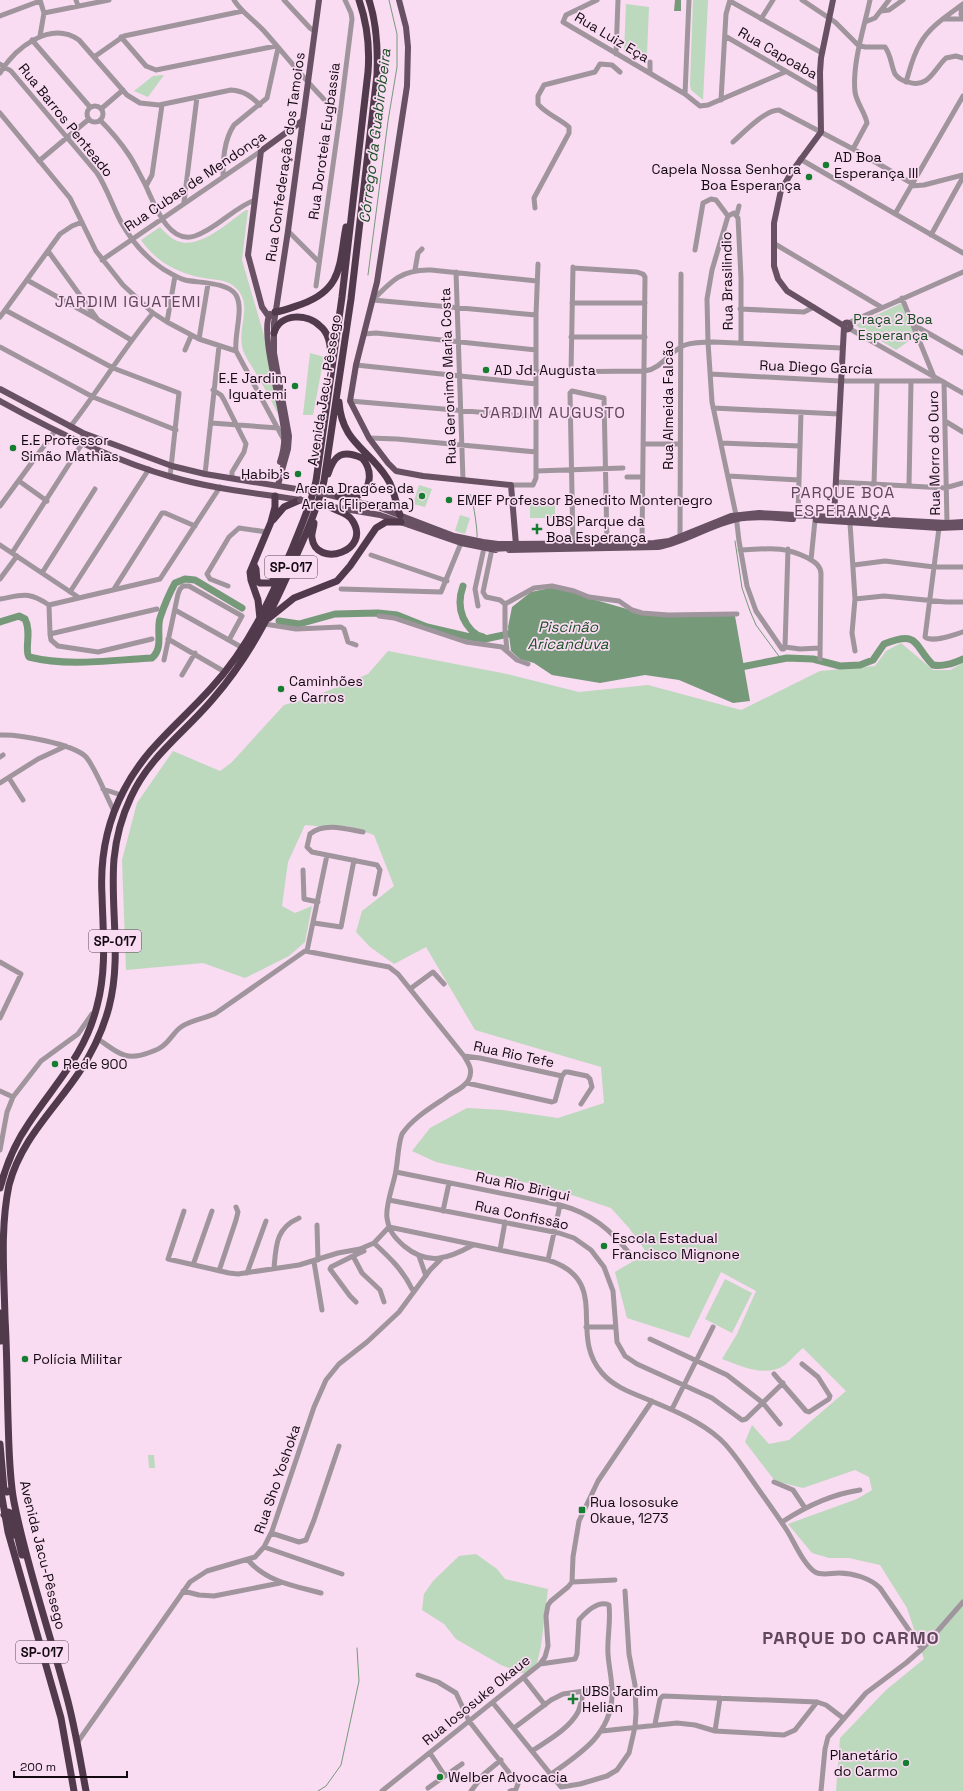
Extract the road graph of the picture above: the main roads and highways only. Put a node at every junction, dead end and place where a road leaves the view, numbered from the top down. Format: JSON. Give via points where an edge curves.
{"nodes":[{"id":1,"x":359,"y":0,"type":"edge"},
{"id":2,"x":369,"y":0,"type":"edge"},
{"id":3,"x":399,"y":0,"type":"edge"},
{"id":4,"x":833,"y":0,"type":"edge"},
{"id":5,"x":320,"y":2,"type":"edge"},
{"id":6,"x":302,"y":121,"type":"junction"},
{"id":7,"x":353,"y":206,"type":"junction"},
{"id":8,"x":273,"y":315,"type":"junction"},
{"id":9,"x":292,"y":317,"type":"junction"},
{"id":10,"x":274,"y":333,"type":"junction"},
{"id":11,"x":332,"y":369,"type":"junction"},
{"id":12,"x":0,"y":389,"type":"edge"},
{"id":13,"x":338,"y":390,"type":"junction"},
{"id":14,"x":0,"y":401,"type":"edge"},
{"id":15,"x":205,"y":474,"type":"junction"},
{"id":16,"x":324,"y":481,"type":"junction"},
{"id":17,"x":190,"y":482,"type":"junction"},
{"id":18,"x":276,"y":485,"type":"junction"},
{"id":19,"x":275,"y":496,"type":"junction"},
{"id":20,"x":338,"y":496,"type":"junction"},
{"id":21,"x":300,"y":500,"type":"junction"},
{"id":22,"x":328,"y":506,"type":"junction"},
{"id":23,"x":314,"y":515,"type":"junction"},
{"id":24,"x":736,"y":517,"type":"junction"},
{"id":25,"x":401,"y":519,"type":"junction"},
{"id":26,"x":834,"y":519,"type":"junction"},
{"id":27,"x":271,"y":522,"type":"junction"},
{"id":28,"x":963,"y":522,"type":"edge"},
{"id":29,"x":963,"y":526,"type":"edge"},
{"id":30,"x":516,"y":544,"type":"junction"},
{"id":31,"x":492,"y":549,"type":"junction"},
{"id":32,"x":254,"y":564,"type":"junction"},
{"id":33,"x":284,"y":568,"type":"junction"},
{"id":34,"x":264,"y":621,"type":"junction"},
{"id":35,"x":0,"y":1188,"type":"edge"},
{"id":36,"x":2,"y":1291,"type":"edge"},
{"id":37,"x":0,"y":1313,"type":"edge"},
{"id":38,"x":6,"y":1352,"type":"junction"},
{"id":39,"x":0,"y":1444,"type":"edge"},
{"id":40,"x":0,"y":1486,"type":"edge"},
{"id":41,"x":12,"y":1488,"type":"junction"},
{"id":42,"x":1,"y":1504,"type":"edge"},
{"id":43,"x":4,"y":1515,"type":"junction"},
{"id":44,"x":23,"y":1556,"type":"junction"},
{"id":45,"x":32,"y":1576,"type":"junction"},
{"id":46,"x":74,"y":1791,"type":"edge"},
{"id":47,"x":86,"y":1791,"type":"edge"}],
"edges":[{"from":1,"to":7,"type":"highway","name":"Avenida Jacu-Pêssego","number":"SP-017","via":[[365,16],[369,52]]},
{"from":2,"to":13,"type":"highway","name":"Avenida Jacu-Pêssego","number":"SP-017","via":[[377,38],[377,74]]},
{"from":3,"to":30,"type":"main road","via":[[406,27],[408,86],[377,282],[356,365],[350,401],[369,438],[396,471],[511,485]]},
{"from":4,"to":26,"type":"main road","via":[[820,72],[821,132],[786,179],[778,199],[774,223],[774,266],[780,283],[787,291],[848,326],[842,348]]},
{"from":5,"to":6,"type":"main road","name":"Rua Confederação dos Tamoios"},
{"from":6,"to":8,"type":"main road","name":"Rua Confederação dos Tamoios","via":[[288,230]]},
{"from":6,"to":8,"type":"main road","name":"Rua Cubas de Mendonça","via":[[261,151],[248,260],[262,307]]},
{"from":7,"to":8,"type":"highway","via":[[338,273],[332,285],[311,301]]},
{"from":7,"to":11,"type":"highway","name":"Avenida Jacu-Pêssego","number":"SP-017"},
{"from":8,"to":9,"type":"highway"},
{"from":8,"to":10,"type":"main road","name":"Rua Confederação dos Tamoios"},
{"from":8,"to":18,"type":"main road","name":"Rua Confederação dos Tamoios","via":[[268,343],[284,427]]},
{"from":9,"to":10,"type":"highway","via":[[279,323]]},
{"from":9,"to":11,"type":"highway","via":[[312,320],[324,330],[330,347]]},
{"from":10,"to":18,"type":"main road","name":"Rua Confederação dos Tamoios","via":[[274,353],[289,436],[288,449]]},
{"from":11,"to":33,"type":"highway","name":"Avenida Jacu-Pêssego","number":"SP-017","via":[[314,490]]},
{"from":12,"to":15,"type":"main road","via":[[83,433],[172,466]]},
{"from":13,"to":16,"type":"highway","name":"Avenida Jacu-Pêssego","number":"SP-017"},
{"from":13,"to":25,"type":"highway","via":[[340,413],[345,429],[386,476],[394,491]]},
{"from":14,"to":17,"type":"main road","via":[[83,443],[170,477]]},
{"from":15,"to":17,"type":"main road","via":[[203,479]]},
{"from":15,"to":18,"type":"main road"},
{"from":16,"to":20,"type":"highway","via":[[339,455],[350,454],[362,458],[369,469],[367,486],[357,496]]},
{"from":16,"to":23,"type":"highway","name":"Avenida Jacu-Pêssego","number":"SP-017"},
{"from":17,"to":19,"type":"main road"},
{"from":18,"to":20,"type":"main road","bridge":true},
{"from":19,"to":21,"type":"main road"},
{"from":19,"to":27,"type":"highway"},
{"from":20,"to":25,"type":"main road","via":[[378,507]]},
{"from":21,"to":22,"type":"main road","bridge":true},
{"from":21,"to":27,"type":"highway","via":[[283,508]]},
{"from":22,"to":23,"type":"highway","via":[[352,520],[355,535],[348,550],[330,554],[318,548],[312,540]]},
{"from":22,"to":25,"type":"main road"},
{"from":23,"to":34,"type":"highway","name":"Avenida Jacu-Pêssego","number":"SP-017"},
{"from":24,"to":26,"type":"main road"},
{"from":24,"to":26,"type":"main road","via":[[759,513]]},
{"from":24,"to":30,"type":"main road","via":[[661,542]]},
{"from":24,"to":31,"type":"main road","via":[[679,542],[658,547]]},
{"from":25,"to":30,"type":"main road","via":[[483,542]]},
{"from":25,"to":31,"type":"main road","via":[[461,542]]},
{"from":25,"to":34,"type":"highway","via":[[386,522],[376,528],[337,581],[294,598]]},
{"from":26,"to":28,"type":"main road"},
{"from":26,"to":29,"type":"main road","via":[[850,523],[939,528]]},
{"from":27,"to":32,"type":"highway"},
{"from":30,"to":31,"type":"main road","via":[[512,548]]},
{"from":32,"to":33,"type":"highway","via":[[257,581],[263,584],[271,583]]},
{"from":32,"to":34,"type":"highway","via":[[250,576]]},
{"from":33,"to":34,"type":"highway","name":"Avenida Jacu-Pêssego","number":"SP-017"},
{"from":34,"to":35,"type":"highway","name":"Avenida Jacu-Pêssego","number":"SP-017","via":[[225,672],[148,752],[132,775],[114,811],[104,854],[102,894],[105,960],[98,1005],[88,1034],[74,1062],[16,1144]]},
{"from":34,"to":36,"type":"highway","name":"Avenida Jacu-Pêssego","number":"SP-017","via":[[248,652],[218,693],[154,760],[125,811],[114,860],[115,973],[109,1008],[98,1039],[77,1075],[31,1135],[14,1169],[2,1225]]},
{"from":36,"to":38,"type":"highway","name":"Avenida Jacu-Pêssego","number":"SP-017"},
{"from":37,"to":38,"type":"highway","via":[[2,1344]]},
{"from":38,"to":41,"type":"highway","name":"Avenida Jacu-Pêssego","number":"SP-017"},
{"from":39,"to":41,"type":"highway","via":[[4,1490],[8,1492]]},
{"from":40,"to":42,"type":"highway","name":"Avenida Jacu-Pêssego","number":"SP-017"},
{"from":41,"to":42,"type":"highway","via":[[10,1495]]},
{"from":41,"to":45,"type":"highway","name":"Avenida Jacu-Pêssego","number":"SP-017"},
{"from":42,"to":43,"type":"highway","name":"Avenida Jacu-Pêssego","number":"SP-017"},
{"from":42,"to":44,"type":"highway","via":[[10,1507],[12,1511]]},
{"from":43,"to":44,"type":"highway","via":[[10,1513]]},
{"from":43,"to":46,"type":"highway","name":"Avenida Jacu-Pêssego","number":"SP-017","via":[[29,1612],[52,1682]]},
{"from":44,"to":45,"type":"highway","via":[[27,1570]]},
{"from":45,"to":47,"type":"highway","name":"Avenida Jacu-Pêssego","number":"SP-017","via":[[66,1694]]}]}
